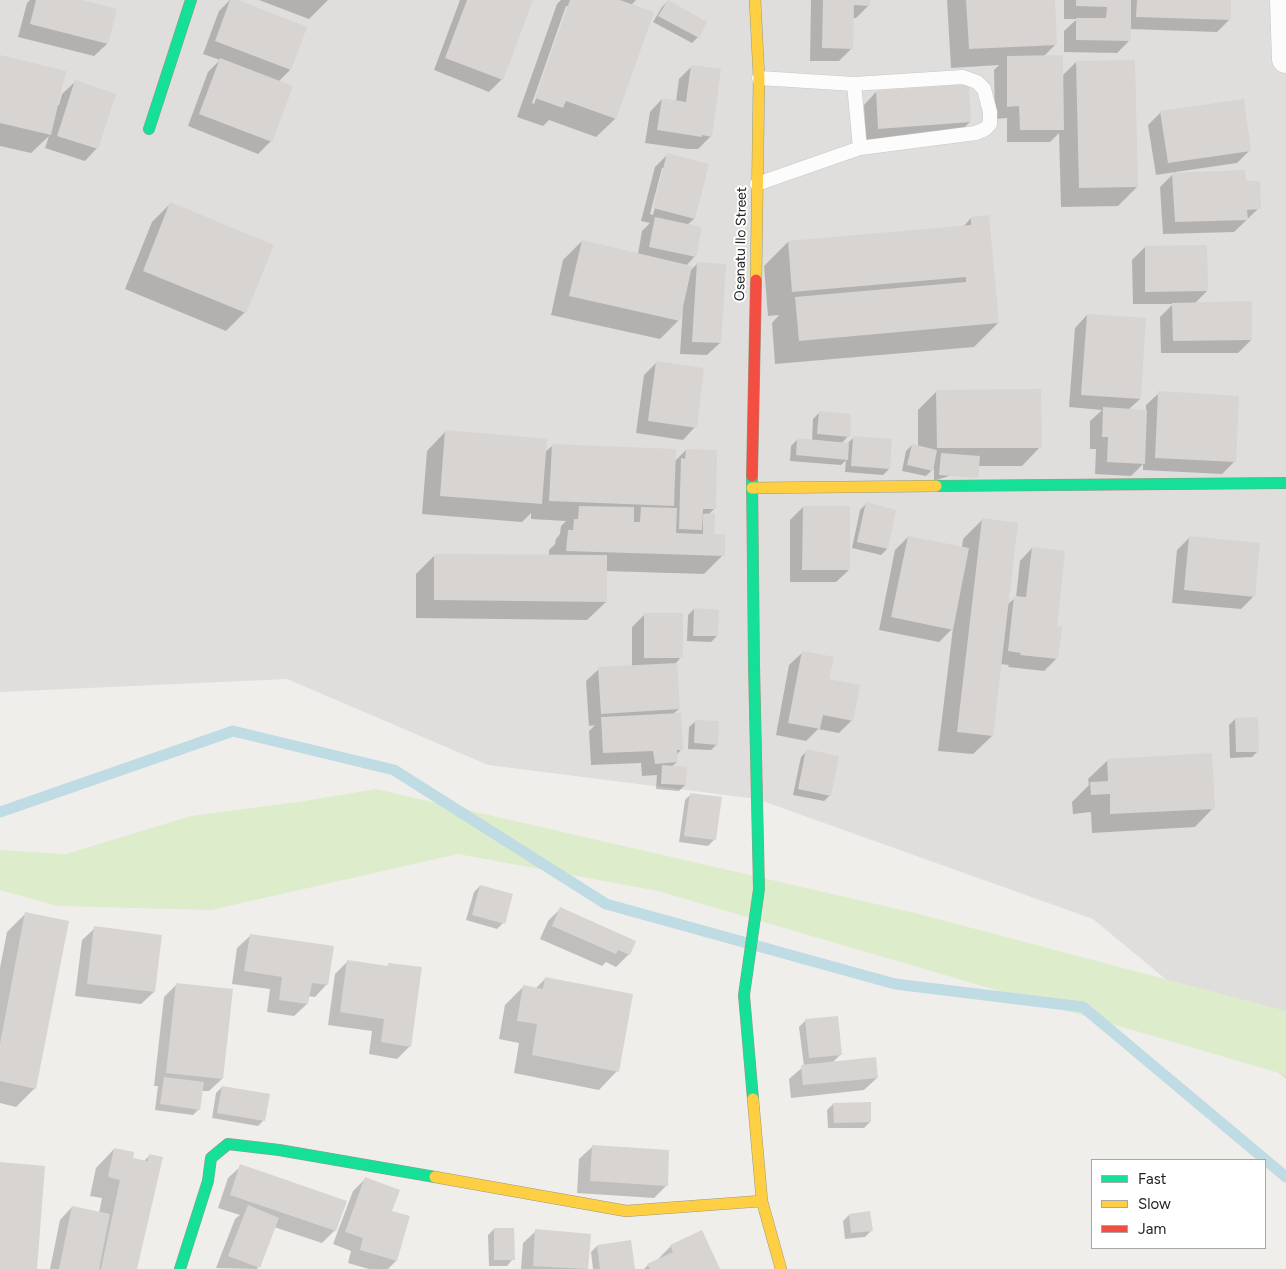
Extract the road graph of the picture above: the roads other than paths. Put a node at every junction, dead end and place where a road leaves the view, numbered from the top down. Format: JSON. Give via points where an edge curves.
{"nodes":[{"id":1,"x":191,"y":0,"type":"edge"},
{"id":2,"x":755,"y":0,"type":"edge"},
{"id":3,"x":1284,"y":0,"type":"edge"},
{"id":4,"x":1286,"y":59,"type":"edge"},
{"id":5,"x":759,"y":78,"type":"junction"},
{"id":6,"x":854,"y":84,"type":"junction"},
{"id":7,"x":149,"y":129,"type":"dead end"},
{"id":8,"x":860,"y":148,"type":"junction"},
{"id":9,"x":757,"y":184,"type":"junction"},
{"id":10,"x":1286,"y":483,"type":"edge"},
{"id":11,"x":752,"y":488,"type":"junction"},
{"id":12,"x":762,"y":1201,"type":"junction"},
{"id":13,"x":180,"y":1269,"type":"edge"},
{"id":14,"x":781,"y":1269,"type":"edge"}],
"edges":[{"from":1,"to":7,"type":"street"},
{"from":2,"to":5,"type":"street","name":"Osenatu Ilo Street"},
{"from":3,"to":4,"type":"street"},
{"from":5,"to":6,"type":"lane"},
{"from":5,"to":9,"type":"street","name":"Osenatu Ilo Street"},
{"from":6,"to":8,"type":"lane"},
{"from":6,"to":8,"type":"lane","via":[[963,77],[977,82],[984,89],[990,112],[988,127],[976,133]]},
{"from":8,"to":9,"type":"lane"},
{"from":9,"to":11,"type":"street","name":"Osenatu Ilo Street"},
{"from":10,"to":11,"type":"street"},
{"from":11,"to":12,"type":"street","name":"Osenatu Ilo Street","via":[[759,889],[744,995]]},
{"from":12,"to":13,"type":"street","via":[[626,1211],[279,1150],[228,1144],[211,1158],[208,1181]]},
{"from":12,"to":14,"type":"street","name":"Osenatu Ilo Street"}]}
